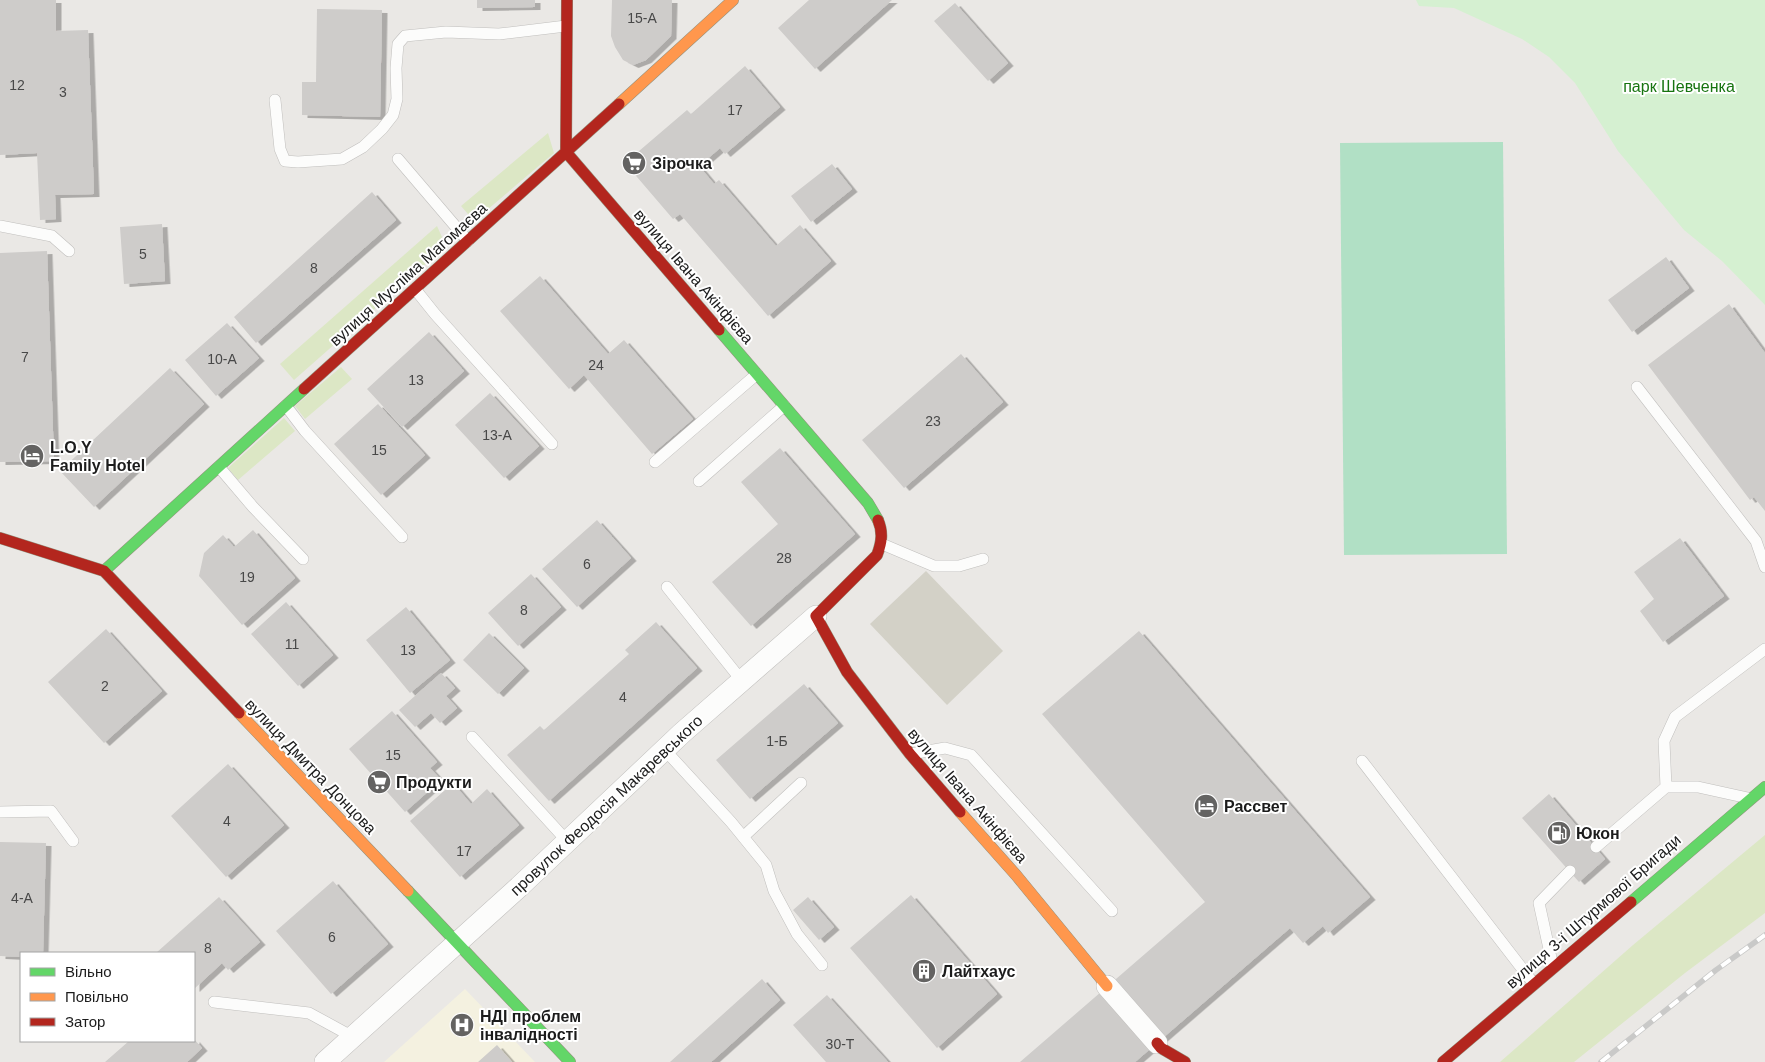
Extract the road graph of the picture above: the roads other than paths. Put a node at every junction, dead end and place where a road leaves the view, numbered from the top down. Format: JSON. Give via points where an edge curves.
{"nodes":[{"id":1,"x":567,"y":0,"type":"edge"},
{"id":2,"x":733,"y":0,"type":"edge"},
{"id":3,"x":566,"y":26,"type":"junction"},
{"id":4,"x":275,"y":100,"type":"dead end"},
{"id":5,"x":566,"y":152,"type":"junction"},
{"id":6,"x":398,"y":159,"type":"dead end"},
{"id":7,"x":0,"y":226,"type":"edge"},
{"id":8,"x":468,"y":241,"type":"junction"},
{"id":9,"x":69,"y":251,"type":"dead end"},
{"id":10,"x":415,"y":289,"type":"junction"},
{"id":11,"x":757,"y":374,"type":"junction"},
{"id":12,"x":1637,"y":387,"type":"dead end"},
{"id":13,"x":286,"y":406,"type":"junction"},
{"id":14,"x":784,"y":406,"type":"junction"},
{"id":15,"x":552,"y":444,"type":"dead end"},
{"id":16,"x":655,"y":462,"type":"dead end"},
{"id":17,"x":219,"y":467,"type":"junction"},
{"id":18,"x":699,"y":481,"type":"dead end"},
{"id":19,"x":402,"y":537,"type":"dead end"},
{"id":20,"x":0,"y":538,"type":"edge"},
{"id":21,"x":882,"y":544,"type":"junction"},
{"id":22,"x":303,"y":559,"type":"dead end"},
{"id":23,"x":983,"y":559,"type":"dead end"},
{"id":24,"x":1765,"y":567,"type":"edge"},
{"id":25,"x":104,"y":571,"type":"junction"},
{"id":26,"x":667,"y":588,"type":"dead end"},
{"id":27,"x":816,"y":616,"type":"junction"},
{"id":28,"x":1765,"y":649,"type":"edge"},
{"id":29,"x":742,"y":681,"type":"junction"},
{"id":30,"x":472,"y":737,"type":"dead end"},
{"id":31,"x":664,"y":750,"type":"junction"},
{"id":32,"x":910,"y":754,"type":"junction"},
{"id":33,"x":1362,"y":761,"type":"dead end"},
{"id":34,"x":801,"y":784,"type":"dead end"},
{"id":35,"x":1666,"y":787,"type":"junction"},
{"id":36,"x":1765,"y":787,"type":"edge"},
{"id":37,"x":1750,"y":798,"type":"junction"},
{"id":38,"x":0,"y":812,"type":"edge"},
{"id":39,"x":743,"y":837,"type":"junction"},
{"id":40,"x":73,"y":841,"type":"dead end"},
{"id":41,"x":567,"y":841,"type":"junction"},
{"id":42,"x":1596,"y":847,"type":"dead end"},
{"id":43,"x":1570,"y":871,"type":"dead end"},
{"id":44,"x":1112,"y":911,"type":"dead end"},
{"id":45,"x":457,"y":942,"type":"junction"},
{"id":46,"x":822,"y":965,"type":"dead end"},
{"id":47,"x":1553,"y":967,"type":"junction"},
{"id":48,"x":1534,"y":984,"type":"junction"},
{"id":49,"x":1107,"y":986,"type":"joint"},
{"id":50,"x":214,"y":1002,"type":"dead end"},
{"id":51,"x":353,"y":1037,"type":"junction"},
{"id":52,"x":1161,"y":1051,"type":"edge"},
{"id":53,"x":325,"y":1062,"type":"edge"},
{"id":54,"x":570,"y":1062,"type":"edge"},
{"id":55,"x":1184,"y":1062,"type":"edge"},
{"id":56,"x":1443,"y":1062,"type":"edge"}],
"edges":[{"from":1,"to":3,"type":"street"},
{"from":2,"to":5,"type":"street","name":"вулиця Мусліма Магомаєва"},
{"from":3,"to":4,"type":"lane","via":[[499,34],[446,32],[405,36],[398,44],[397,99],[393,114],[363,148],[342,159],[285,161],[280,150]]},
{"from":3,"to":5,"type":"street"},
{"from":5,"to":8,"type":"street","name":"вулиця Мусліма Магомаєва"},
{"from":5,"to":11,"type":"street","name":"вулиця Івана Акінфієва"},
{"from":6,"to":8,"type":"lane"},
{"from":7,"to":9,"type":"lane","via":[[52,236]]},
{"from":8,"to":10,"type":"street","name":"вулиця Мусліма Магомаєва"},
{"from":10,"to":13,"type":"street","name":"вулиця Мусліма Магомаєва"},
{"from":10,"to":15,"type":"lane"},
{"from":11,"to":14,"type":"street","name":"вулиця Івана Акінфієва"},
{"from":11,"to":16,"type":"lane"},
{"from":12,"to":24,"type":"lane","via":[[1756,541]]},
{"from":13,"to":17,"type":"street","name":"вулиця Мусліма Магомаєва"},
{"from":13,"to":19,"type":"lane"},
{"from":14,"to":18,"type":"lane"},
{"from":14,"to":21,"type":"street","name":"вулиця Івана Акінфієва","via":[[868,503],[877,517]]},
{"from":17,"to":22,"type":"lane"},
{"from":17,"to":25,"type":"street","name":"вулиця Мусліма Магомаєва"},
{"from":20,"to":25,"type":"street","name":"вулиця Дмитра Донцова"},
{"from":21,"to":23,"type":"lane","via":[[934,566],[959,566]]},
{"from":21,"to":27,"type":"street","name":"провулок Феодосія Макаревського","via":[[871,562]]},
{"from":25,"to":45,"type":"street","name":"вулиця Дмитра Донцова"},
{"from":26,"to":29,"type":"lane"},
{"from":27,"to":29,"type":"street","name":"провулок Феодосія Макаревського"},
{"from":27,"to":32,"type":"street","name":"вулиця Івана Акінфієва","via":[[847,672]]},
{"from":28,"to":35,"type":"lane","via":[[1675,717],[1664,741]]},
{"from":29,"to":31,"type":"street","name":"провулок Феодосія Макаревського"},
{"from":30,"to":41,"type":"lane"},
{"from":31,"to":39,"type":"lane"},
{"from":31,"to":41,"type":"street","name":"провулок Феодосія Макаревського"},
{"from":32,"to":44,"type":"lane","via":[[946,748],[971,755]]},
{"from":32,"to":49,"type":"street","name":"вулиця Івана Акінфієва"},
{"from":33,"to":48,"type":"lane"},
{"from":34,"to":39,"type":"lane"},
{"from":35,"to":37,"type":"lane","via":[[1698,787]]},
{"from":35,"to":42,"type":"lane"},
{"from":36,"to":37,"type":"street","name":"вулиця 3-ї Штурмової Бригади"},
{"from":37,"to":47,"type":"street","name":"вулиця 3-ї Штурмової Бригади"},
{"from":38,"to":40,"type":"lane","via":[[51,811]]},
{"from":39,"to":46,"type":"lane","via":[[766,865],[774,891],[797,934]]},
{"from":41,"to":45,"type":"street","name":"провулок Феодосія Макаревського"},
{"from":43,"to":47,"type":"lane","via":[[1539,902]]},
{"from":45,"to":51,"type":"street","name":"провулок Феодосія Макаревського"},
{"from":45,"to":54,"type":"street","name":"вулиця Дмитра Донцова"},
{"from":47,"to":48,"type":"street","name":"вулиця 3-ї Штурмової Бригади"},
{"from":48,"to":56,"type":"street","name":"вулиця 3-ї Штурмової Бригади"},
{"from":49,"to":52,"type":"street"},
{"from":50,"to":51,"type":"lane","via":[[309,1013]]},
{"from":51,"to":53,"type":"street","name":"провулок Феодосія Макаревського"},
{"from":52,"to":55,"type":"street"}]}
